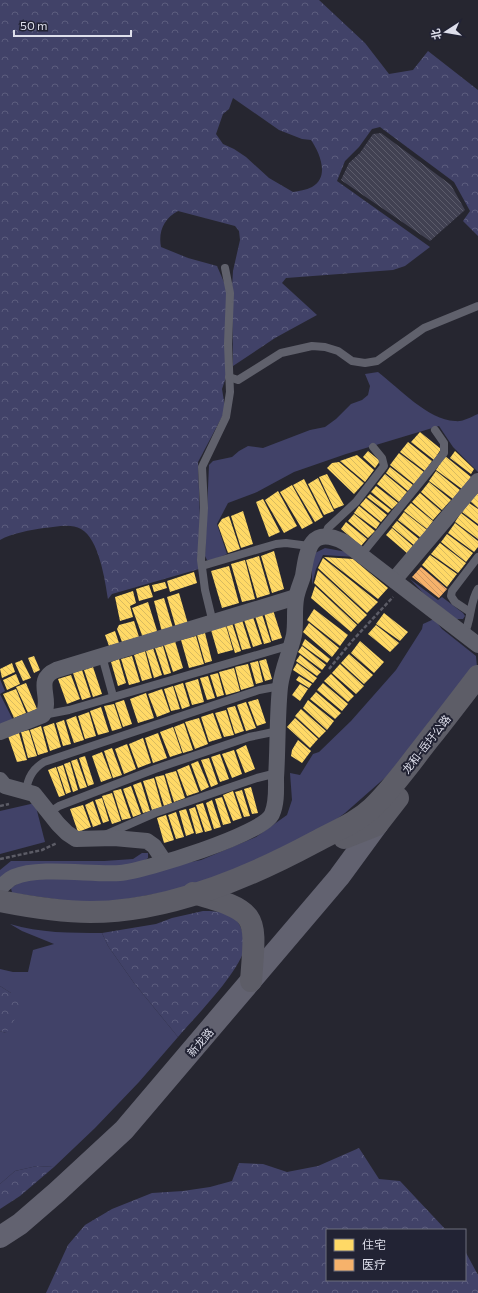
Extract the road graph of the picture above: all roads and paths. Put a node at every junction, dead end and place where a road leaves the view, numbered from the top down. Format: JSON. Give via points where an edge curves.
{"nodes":[{"id":1,"x":225,"y":268,"type":"dead end"},
{"id":2,"x":478,"y":306,"type":"edge"},
{"id":3,"x":229,"y":377,"type":"junction"},
{"id":4,"x":435,"y":430,"type":"dead end"},
{"id":5,"x":372,"y":448,"type":"dead end"},
{"id":6,"x":478,"y":481,"type":"edge"},
{"id":7,"x":325,"y":536,"type":"junction"},
{"id":8,"x":309,"y":546,"type":"junction"},
{"id":9,"x":361,"y":555,"type":"junction"},
{"id":10,"x":478,"y":557,"type":"edge"},
{"id":11,"x":202,"y":566,"type":"junction"},
{"id":12,"x":396,"y":587,"type":"junction"},
{"id":13,"x":478,"y":589,"type":"edge"},
{"id":14,"x":296,"y":597,"type":"junction"},
{"id":15,"x":470,"y":612,"type":"junction"},
{"id":16,"x":213,"y":623,"type":"junction"},
{"id":17,"x":464,"y":634,"type":"junction"},
{"id":18,"x":291,"y":645,"type":"junction"},
{"id":19,"x":478,"y":645,"type":"edge"},
{"id":20,"x":102,"y":656,"type":"junction"},
{"id":21,"x":329,"y":669,"type":"dead end"},
{"id":22,"x":478,"y":676,"type":"edge"},
{"id":23,"x":280,"y":686,"type":"junction"},
{"id":24,"x":113,"y":696,"type":"junction"},
{"id":25,"x":478,"y":698,"type":"edge"},
{"id":26,"x":43,"y":715,"type":"junction"},
{"id":27,"x":278,"y":731,"type":"junction"},
{"id":28,"x":0,"y":732,"type":"edge"},
{"id":29,"x":277,"y":773,"type":"junction"},
{"id":30,"x":0,"y":780,"type":"edge"},
{"id":31,"x":26,"y":791,"type":"junction"},
{"id":32,"x":50,"y":812,"type":"junction"},
{"id":33,"x":374,"y":817,"type":"junction"},
{"id":34,"x":67,"y":833,"type":"junction"},
{"id":35,"x":355,"y":834,"type":"junction"},
{"id":36,"x":99,"y":838,"type":"junction"},
{"id":37,"x":0,"y":859,"type":"edge"},
{"id":38,"x":164,"y":861,"type":"junction"},
{"id":39,"x":0,"y":888,"type":"edge"},
{"id":40,"x":200,"y":895,"type":"junction"},
{"id":41,"x":0,"y":901,"type":"edge"},
{"id":42,"x":0,"y":911,"type":"edge"},
{"id":43,"x":252,"y":972,"type":"junction"},
{"id":44,"x":0,"y":1222,"type":"edge"},
{"id":45,"x":0,"y":1237,"type":"edge"}],
"edges":[{"from":1,"to":3,"type":"lane","via":[[230,293]]},
{"from":2,"to":3,"type":"lane","via":[[424,328],[377,360],[366,363],[352,361],[338,351],[312,346],[281,353],[238,380]]},
{"from":3,"to":11,"type":"lane","via":[[230,392],[226,417],[202,467]]},
{"from":4,"to":9,"type":"lane","via":[[444,443],[444,453]]},
{"from":5,"to":7,"type":"lane","via":[[382,458],[384,466],[356,502],[328,528]]},
{"from":6,"to":12,"type":"street"},
{"from":7,"to":8,"type":"street","via":[[315,539]]},
{"from":7,"to":9,"type":"street","via":[[336,538]]},
{"from":8,"to":11,"type":"lane","via":[[276,544]]},
{"from":8,"to":14,"type":"street"},
{"from":9,"to":12,"type":"street"},
{"from":10,"to":15,"type":"lane","via":[[452,591],[451,596],[455,602]]},
{"from":11,"to":16,"type":"lane"},
{"from":12,"to":17,"type":"street"},
{"from":12,"to":21,"type":"path","via":[[394,596]]},
{"from":13,"to":15,"type":"lane"},
{"from":14,"to":16,"type":"street"},
{"from":14,"to":18,"type":"street"},
{"from":15,"to":17,"type":"lane"},
{"from":16,"to":20,"type":"street"},
{"from":17,"to":19,"type":"street"},
{"from":18,"to":23,"type":"street","via":[[284,663]]},
{"from":18,"to":24,"type":"lane"},
{"from":20,"to":24,"type":"lane"},
{"from":20,"to":26,"type":"street","via":[[49,673],[44,685],[47,703]]},
{"from":22,"to":33,"type":"highway","name":"龙和-岳圩公路","via":[[401,777]]},
{"from":23,"to":27,"type":"street"},
{"from":23,"to":31,"type":"lane","via":[[259,690],[44,762],[37,766],[30,776]]},
{"from":24,"to":26,"type":"lane"},
{"from":25,"to":33,"type":"highway","name":"龙和-岳圩公路"},
{"from":26,"to":28,"type":"street"},
{"from":27,"to":29,"type":"street"},
{"from":27,"to":32,"type":"lane","via":[[262,733],[155,769],[59,806]]},
{"from":29,"to":36,"type":"lane","via":[[155,813]]},
{"from":29,"to":38,"type":"street","via":[[275,805],[272,815],[265,822],[225,842]]},
{"from":30,"to":31,"type":"street","via":[[5,786]]},
{"from":31,"to":32,"type":"street","via":[[34,794]]},
{"from":32,"to":34,"type":"street"},
{"from":33,"to":35,"type":"highway"},
{"from":33,"to":40,"type":"highway","via":[[348,825],[279,861]]},
{"from":33,"to":43,"type":"main road","name":"新龙路","via":[[339,877],[272,954]]},
{"from":34,"to":36,"type":"street","via":[[76,839]]},
{"from":34,"to":37,"type":"path","via":[[55,845]]},
{"from":35,"to":40,"type":"highway","via":[[333,842],[268,878]]},
{"from":35,"to":43,"type":"main road","name":"新龙路","via":[[340,858]]},
{"from":36,"to":38,"type":"street","via":[[147,841],[154,846]]},
{"from":38,"to":39,"type":"street","via":[[119,873],[55,872],[24,875],[14,877]]},
{"from":40,"to":41,"type":"highway","via":[[138,907],[91,912],[62,911]]},
{"from":40,"to":42,"type":"highway","via":[[165,912],[139,918],[90,922],[59,921]]},
{"from":40,"to":43,"type":"highway","via":[[227,902],[240,908],[250,918],[254,929]]},
{"from":43,"to":44,"type":"main road","name":"新龙路","via":[[109,1127],[53,1180]]},
{"from":43,"to":45,"type":"main road","name":"新龙路","via":[[124,1130],[47,1201]]}]}
